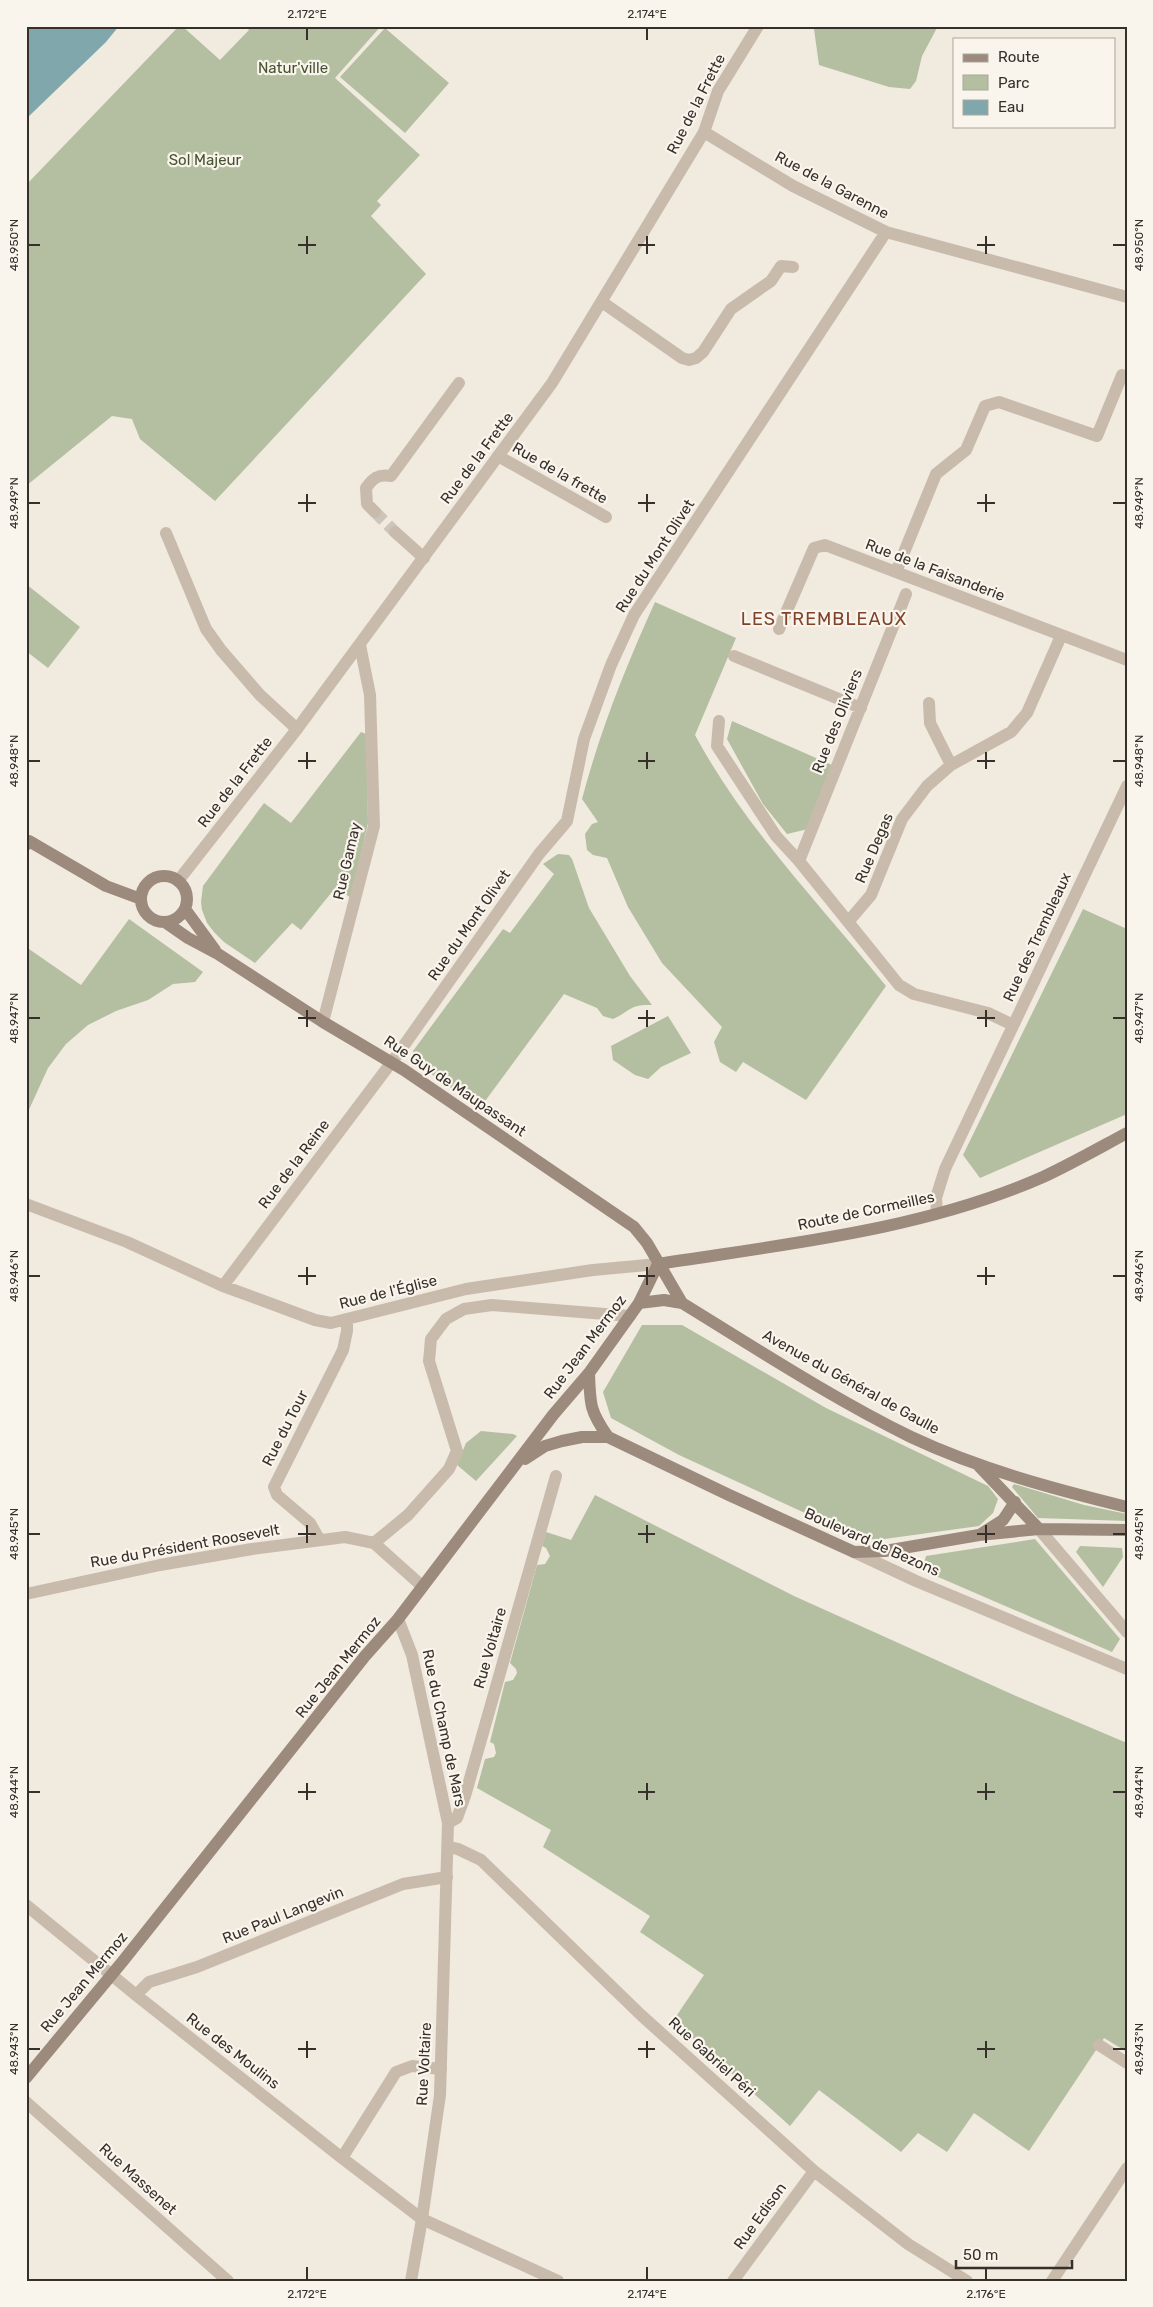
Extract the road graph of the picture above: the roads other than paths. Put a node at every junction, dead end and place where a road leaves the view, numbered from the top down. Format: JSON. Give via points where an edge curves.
{"nodes":[{"id":1,"x":758,"y":26,"type":"edge"},
{"id":2,"x":704,"y":132,"type":"junction"},
{"id":3,"x":886,"y":232,"type":"junction"},
{"id":4,"x":793,"y":267,"type":"dead end"},
{"id":5,"x":1127,"y":297,"type":"edge"},
{"id":6,"x":602,"y":302,"type":"junction"},
{"id":7,"x":1127,"y":376,"type":"edge"},
{"id":8,"x":460,"y":383,"type":"dead end"},
{"id":9,"x":498,"y":456,"type":"junction"},
{"id":10,"x":375,"y":512,"type":"tunnel mouth"},
{"id":11,"x":606,"y":518,"type":"dead end"},
{"id":12,"x":395,"y":532,"type":"tunnel mouth"},
{"id":13,"x":166,"y":533,"type":"dead end"},
{"id":14,"x":424,"y":558,"type":"junction"},
{"id":15,"x":896,"y":572,"type":"junction"},
{"id":16,"x":906,"y":594,"type":"dead end"},
{"id":17,"x":778,"y":629,"type":"dead end"},
{"id":18,"x":1061,"y":636,"type":"junction"},
{"id":19,"x":360,"y":645,"type":"junction"},
{"id":20,"x":734,"y":656,"type":"dead end"},
{"id":21,"x":1127,"y":660,"type":"edge"},
{"id":22,"x":929,"y":703,"type":"dead end"},
{"id":23,"x":860,"y":708,"type":"junction"},
{"id":24,"x":719,"y":721,"type":"dead end"},
{"id":25,"x":297,"y":729,"type":"junction"},
{"id":26,"x":950,"y":765,"type":"junction"},
{"id":27,"x":1127,"y":786,"type":"edge"},
{"id":28,"x":27,"y":842,"type":"edge"},
{"id":29,"x":798,"y":861,"type":"junction"},
{"id":30,"x":178,"y":881,"type":"junction"},
{"id":31,"x":141,"y":899,"type":"junction"},
{"id":32,"x":185,"y":908,"type":"junction"},
{"id":33,"x":165,"y":922,"type":"junction"},
{"id":34,"x":848,"y":922,"type":"junction"},
{"id":35,"x":218,"y":954,"type":"junction"},
{"id":36,"x":323,"y":1022,"type":"junction"},
{"id":37,"x":1013,"y":1025,"type":"junction"},
{"id":38,"x":391,"y":1062,"type":"junction"},
{"id":39,"x":1127,"y":1133,"type":"edge"},
{"id":40,"x":26,"y":1204,"type":"edge"},
{"id":41,"x":937,"y":1213,"type":"junction"},
{"id":42,"x":658,"y":1264,"type":"junction"},
{"id":43,"x":223,"y":1286,"type":"junction"},
{"id":44,"x":639,"y":1303,"type":"junction"},
{"id":45,"x":682,"y":1303,"type":"junction"},
{"id":46,"x":630,"y":1316,"type":"junction"},
{"id":47,"x":346,"y":1319,"type":"junction"},
{"id":48,"x":589,"y":1373,"type":"junction"},
{"id":49,"x":608,"y":1438,"type":"junction"},
{"id":50,"x":518,"y":1463,"type":"junction"},
{"id":51,"x":978,"y":1465,"type":"junction"},
{"id":52,"x":556,"y":1476,"type":"dead end"},
{"id":53,"x":1015,"y":1502,"type":"junction"},
{"id":54,"x":1127,"y":1507,"type":"edge"},
{"id":55,"x":1039,"y":1529,"type":"junction"},
{"id":56,"x":1127,"y":1530,"type":"edge"},
{"id":57,"x":979,"y":1535,"type":"junction"},
{"id":58,"x":319,"y":1539,"type":"junction"},
{"id":59,"x":374,"y":1543,"type":"junction"},
{"id":60,"x":854,"y":1552,"type":"junction"},
{"id":61,"x":422,"y":1586,"type":"junction"},
{"id":62,"x":26,"y":1594,"type":"edge"},
{"id":63,"x":398,"y":1619,"type":"junction"},
{"id":64,"x":1127,"y":1632,"type":"edge"},
{"id":65,"x":1127,"y":1669,"type":"edge"},
{"id":66,"x":448,"y":1823,"type":"junction"},
{"id":67,"x":448,"y":1847,"type":"junction"},
{"id":68,"x":447,"y":1877,"type":"junction"},
{"id":69,"x":26,"y":1905,"type":"edge"},
{"id":70,"x":112,"y":1975,"type":"junction"},
{"id":71,"x":136,"y":1995,"type":"junction"},
{"id":72,"x":1099,"y":2044,"type":"dead end"},
{"id":73,"x":1127,"y":2063,"type":"edge"},
{"id":74,"x":442,"y":2069,"type":"junction"},
{"id":75,"x":26,"y":2078,"type":"edge"},
{"id":76,"x":26,"y":2102,"type":"edge"},
{"id":77,"x":342,"y":2158,"type":"junction"},
{"id":78,"x":1127,"y":2168,"type":"edge"},
{"id":79,"x":814,"y":2171,"type":"junction"},
{"id":80,"x":422,"y":2218,"type":"junction"},
{"id":81,"x":228,"y":2281,"type":"edge"},
{"id":82,"x":411,"y":2281,"type":"edge"},
{"id":83,"x":558,"y":2281,"type":"edge"},
{"id":84,"x":733,"y":2281,"type":"edge"},
{"id":85,"x":967,"y":2281,"type":"edge"},
{"id":86,"x":1052,"y":2281,"type":"edge"}],
"edges":[{"from":1,"to":2,"type":"street","name":"Rue de la Frette","via":[[718,91]]},
{"from":2,"to":3,"type":"street","name":"Rue de la Garenne","via":[[793,186]]},
{"from":2,"to":6,"type":"street","name":"Rue de la Frette"},
{"from":3,"to":5,"type":"street","name":"Rue de la Garenne"},
{"from":3,"to":38,"type":"street","name":"Rue du Mont Olivet","via":[[634,615],[611,665],[584,739],[567,821],[539,854]]},
{"from":4,"to":6,"type":"street","via":[[781,266],[771,281],[731,310],[703,352],[689,360]]},
{"from":6,"to":9,"type":"street","name":"Rue de la Frette","via":[[552,383]]},
{"from":7,"to":15,"type":"street","via":[[1122,375],[1096,436],[999,402],[986,406],[966,450],[936,474]]},
{"from":8,"to":10,"type":"street","via":[[391,476],[372,479],[366,488],[367,504]]},
{"from":9,"to":11,"type":"street","name":"Rue de la frette"},
{"from":9,"to":14,"type":"street","name":"Rue de la Frette"},
{"from":12,"to":14,"type":"street"},
{"from":13,"to":25,"type":"street","via":[[206,629],[260,695]]},
{"from":14,"to":19,"type":"street","name":"Rue de la Frette"},
{"from":15,"to":17,"type":"street","name":"Rue de la Faisanderie","via":[[825,545],[814,548]]},
{"from":15,"to":18,"type":"street","name":"Rue de la Faisanderie"},
{"from":16,"to":23,"type":"street","name":"Rue des Oliviers"},
{"from":18,"to":21,"type":"street","name":"Rue de la Faisanderie"},
{"from":18,"to":26,"type":"street","name":"Rue Degas","via":[[1027,713],[1012,732]]},
{"from":19,"to":25,"type":"street","name":"Rue de la Frette"},
{"from":19,"to":36,"type":"street","name":"Rue Gamay","via":[[370,695],[374,826]]},
{"from":20,"to":23,"type":"street"},
{"from":22,"to":26,"type":"street","via":[[930,723]]},
{"from":23,"to":29,"type":"street","name":"Rue des Oliviers"},
{"from":24,"to":29,"type":"street","via":[[717,746],[776,836]]},
{"from":25,"to":30,"type":"street","name":"Rue de la Frette"},
{"from":26,"to":34,"type":"street","name":"Rue Degas","via":[[927,786],[902,819],[871,895]]},
{"from":27,"to":37,"type":"street","name":"Rue des Trembleaux"},
{"from":28,"to":31,"type":"main road","via":[[106,886]]},
{"from":29,"to":34,"type":"street"},
{"from":30,"to":31,"type":"main road","via":[[165,876],[152,880],[142,891]]},
{"from":30,"to":32,"type":"main road","via":[[186,894]]},
{"from":31,"to":33,"type":"main road","via":[[151,918]]},
{"from":32,"to":33,"type":"main road","via":[[177,918]]},
{"from":32,"to":35,"type":"main road","name":"Rue Guy de Maupassant"},
{"from":33,"to":35,"type":"main road","name":"Rue Guy de Maupassant"},
{"from":34,"to":37,"type":"street","via":[[899,985],[914,994],[988,1013]]},
{"from":35,"to":36,"type":"main road","name":"Rue Guy de Maupassant"},
{"from":36,"to":38,"type":"main road","name":"Rue Guy de Maupassant"},
{"from":37,"to":41,"type":"street","name":"Rue des Trembleaux","via":[[945,1169],[936,1198]]},
{"from":38,"to":42,"type":"main road","name":"Rue Guy de Maupassant","via":[[634,1227]]},
{"from":38,"to":43,"type":"street","name":"Rue de la Reine"},
{"from":39,"to":41,"type":"main road","name":"Route de Cormeilles","via":[[1042,1177]]},
{"from":40,"to":43,"type":"street","name":"Rue de l'Église","via":[[126,1242]]},
{"from":41,"to":42,"type":"main road","name":"Route de Cormeilles","via":[[827,1238]]},
{"from":42,"to":44,"type":"main road","name":"Rue Jean Mermoz"},
{"from":42,"to":45,"type":"main road","name":"Avenue du Général de Gaulle"},
{"from":42,"to":47,"type":"street","name":"Rue de l'Église","via":[[466,1289]]},
{"from":43,"to":47,"type":"street","name":"Rue de l'Église","via":[[315,1320],[331,1323]]},
{"from":44,"to":45,"type":"main road","name":"Avenue du Général de Gaulle","via":[[664,1300]]},
{"from":44,"to":46,"type":"main road","name":"Rue Jean Mermoz"},
{"from":45,"to":51,"type":"main road","name":"Avenue du Général de Gaulle","via":[[792,1371],[892,1426]]},
{"from":46,"to":48,"type":"main road","name":"Rue Jean Mermoz"},
{"from":46,"to":59,"type":"street","via":[[492,1306],[464,1309],[446,1319],[431,1339],[429,1361],[457,1451],[449,1470],[408,1514]]},
{"from":47,"to":58,"type":"street","name":"Rue du Tour","via":[[343,1350],[274,1487],[277,1495],[310,1522]]},
{"from":48,"to":49,"type":"main road","via":[[594,1417]]},
{"from":48,"to":50,"type":"main road","name":"Rue Jean Mermoz"},
{"from":49,"to":50,"type":"main road","name":"Boulevard de Bezons","via":[[582,1437],[562,1441],[545,1446]]},
{"from":49,"to":60,"type":"main road","name":"Boulevard de Bezons"},
{"from":50,"to":61,"type":"main road","name":"Rue Jean Mermoz"},
{"from":51,"to":53,"type":"main road"},
{"from":51,"to":54,"type":"main road","name":"Avenue du Général de Gaulle"},
{"from":52,"to":66,"type":"street","name":"Rue Voltaire","via":[[465,1796],[457,1818]]},
{"from":53,"to":55,"type":"main road"},
{"from":53,"to":57,"type":"main road","via":[[1003,1520]]},
{"from":55,"to":56,"type":"main road"},
{"from":55,"to":57,"type":"main road"},
{"from":55,"to":64,"type":"street"},
{"from":57,"to":60,"type":"main road","via":[[885,1551]]},
{"from":58,"to":59,"type":"street","name":"Rue du Président Roosevelt","via":[[345,1538]]},
{"from":58,"to":62,"type":"street","name":"Rue du Président Roosevelt","via":[[160,1565]]},
{"from":59,"to":61,"type":"street"},
{"from":60,"to":65,"type":"street","name":"Boulevard de Bezons"},
{"from":61,"to":63,"type":"main road","name":"Rue Jean Mermoz"},
{"from":63,"to":66,"type":"street","name":"Rue du Champ de Mars","via":[[412,1655]]},
{"from":63,"to":70,"type":"main road","name":"Rue Jean Mermoz","via":[[365,1656]]},
{"from":66,"to":67,"type":"street","name":"Rue du Champ de Mars"},
{"from":67,"to":68,"type":"street","name":"Rue Voltaire"},
{"from":67,"to":79,"type":"street","name":"Rue Gabriel Péri","via":[[481,1860],[641,2015]]},
{"from":68,"to":71,"type":"street","name":"Rue Paul Langevin","via":[[404,1884],[197,1968],[149,1982]]},
{"from":68,"to":74,"type":"street","name":"Rue Voltaire"},
{"from":69,"to":70,"type":"street","name":"Rue des Moulins"},
{"from":70,"to":71,"type":"street","name":"Rue des Moulins"},
{"from":70,"to":75,"type":"main road","name":"Rue Jean Mermoz"},
{"from":71,"to":77,"type":"street","name":"Rue des Moulins"},
{"from":72,"to":73,"type":"street"},
{"from":74,"to":77,"type":"street","via":[[412,2066],[396,2072]]},
{"from":74,"to":80,"type":"street","name":"Rue Voltaire"},
{"from":76,"to":81,"type":"street","name":"Rue Massenet"},
{"from":77,"to":80,"type":"street","name":"Rue des Moulins"},
{"from":78,"to":86,"type":"street"},
{"from":79,"to":84,"type":"street","name":"Rue Edison"},
{"from":79,"to":85,"type":"street","name":"Rue Gabriel Péri","via":[[908,2244]]},
{"from":80,"to":82,"type":"street","name":"Rue Voltaire"},
{"from":80,"to":83,"type":"street","name":"Rue des Moulins"}]}
